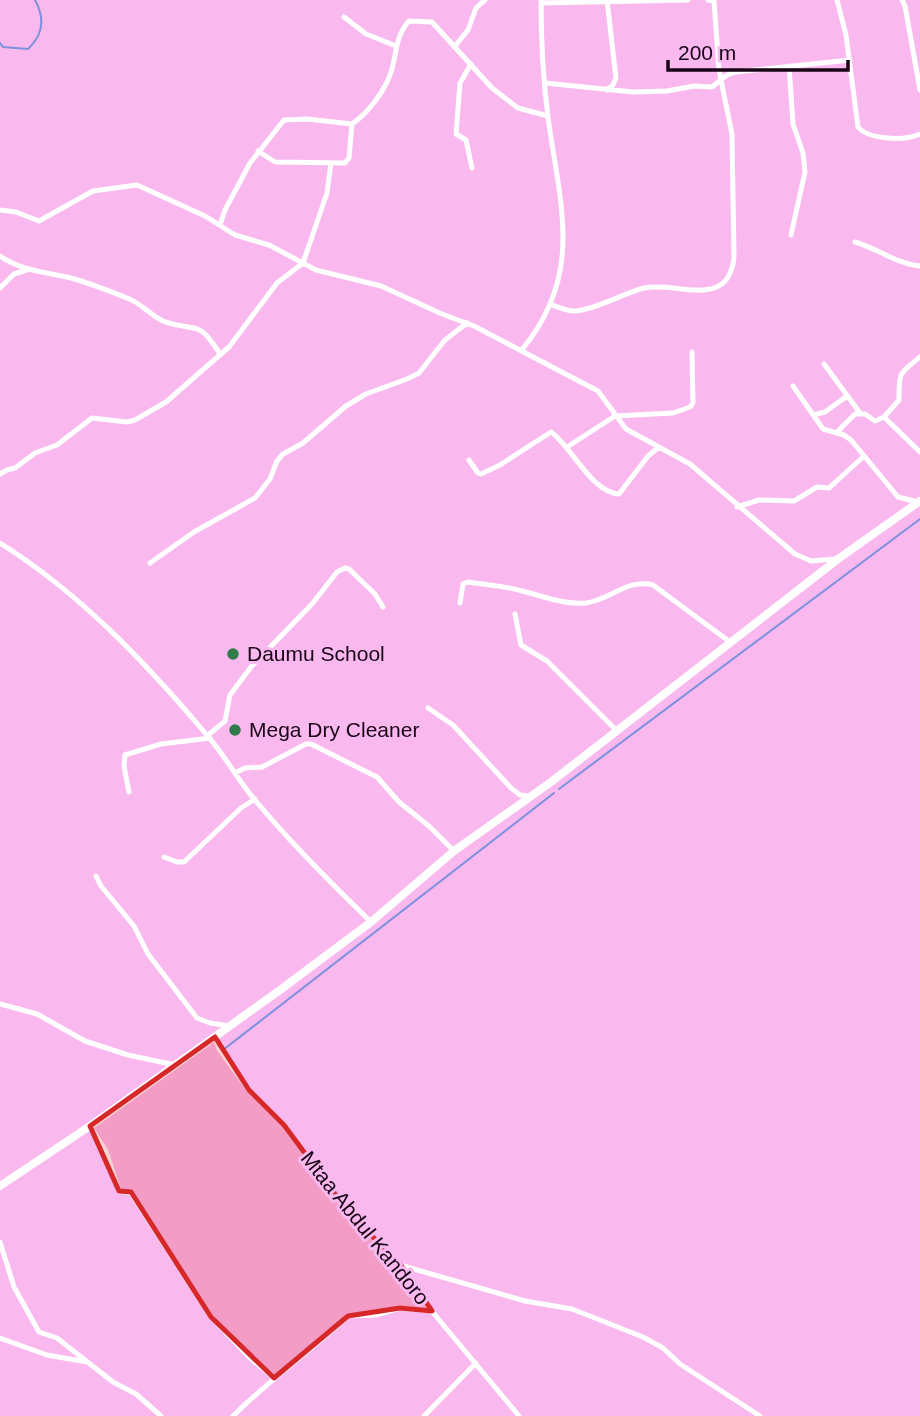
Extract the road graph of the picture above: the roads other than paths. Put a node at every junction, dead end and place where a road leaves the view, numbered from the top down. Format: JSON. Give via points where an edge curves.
{"nodes":[{"id":1,"x":485,"y":0,"type":"edge"},
{"id":2,"x":607,"y":0,"type":"edge"},
{"id":3,"x":688,"y":0,"type":"edge"},
{"id":4,"x":708,"y":0,"type":"edge"},
{"id":5,"x":837,"y":0,"type":"edge"},
{"id":6,"x":902,"y":0,"type":"edge"},
{"id":7,"x":541,"y":1,"type":"edge"},
{"id":8,"x":344,"y":17,"type":"dead end"},
{"id":9,"x":396,"y":46,"type":"junction"},
{"id":10,"x":455,"y":46,"type":"junction"},
{"id":11,"x":917,"y":57,"type":"edge"},
{"id":12,"x":850,"y":60,"type":"junction"},
{"id":13,"x":471,"y":64,"type":"junction"},
{"id":14,"x":789,"y":66,"type":"junction"},
{"id":15,"x":719,"y":70,"type":"junction"},
{"id":16,"x":727,"y":75,"type":"junction"},
{"id":17,"x":721,"y":81,"type":"junction"},
{"id":18,"x":545,"y":83,"type":"junction"},
{"id":19,"x":607,"y":90,"type":"junction"},
{"id":20,"x":920,"y":90,"type":"edge"},
{"id":21,"x":548,"y":116,"type":"junction"},
{"id":22,"x":352,"y":124,"type":"junction"},
{"id":23,"x":920,"y":134,"type":"edge"},
{"id":24,"x":258,"y":151,"type":"junction"},
{"id":25,"x":331,"y":163,"type":"junction"},
{"id":26,"x":472,"y":168,"type":"dead end"},
{"id":27,"x":0,"y":209,"type":"edge"},
{"id":28,"x":220,"y":225,"type":"junction"},
{"id":29,"x":791,"y":236,"type":"dead end"},
{"id":30,"x":855,"y":242,"type":"dead end"},
{"id":31,"x":0,"y":256,"type":"edge"},
{"id":32,"x":303,"y":263,"type":"junction"},
{"id":33,"x":920,"y":266,"type":"edge"},
{"id":34,"x":30,"y":269,"type":"junction"},
{"id":35,"x":0,"y":288,"type":"edge"},
{"id":36,"x":550,"y":304,"type":"junction"},
{"id":37,"x":467,"y":323,"type":"junction"},
{"id":38,"x":532,"y":338,"type":"junction"},
{"id":39,"x":521,"y":351,"type":"junction"},
{"id":40,"x":692,"y":352,"type":"dead end"},
{"id":41,"x":220,"y":354,"type":"junction"},
{"id":42,"x":531,"y":355,"type":"junction"},
{"id":43,"x":920,"y":357,"type":"edge"},
{"id":44,"x":824,"y":363,"type":"dead end"},
{"id":45,"x":793,"y":386,"type":"dead end"},
{"id":46,"x":847,"y":396,"type":"junction"},
{"id":47,"x":860,"y":413,"type":"junction"},
{"id":48,"x":813,"y":415,"type":"junction"},
{"id":49,"x":615,"y":416,"type":"junction"},
{"id":50,"x":884,"y":417,"type":"junction"},
{"id":51,"x":836,"y":433,"type":"junction"},
{"id":52,"x":567,"y":447,"type":"junction"},
{"id":53,"x":659,"y":447,"type":"junction"},
{"id":54,"x":920,"y":452,"type":"edge"},
{"id":55,"x":864,"y":456,"type":"junction"},
{"id":56,"x":469,"y":460,"type":"dead end"},
{"id":57,"x":0,"y":474,"type":"edge"},
{"id":58,"x":919,"y":501,"type":"edge"},
{"id":59,"x":737,"y":507,"type":"junction"},
{"id":60,"x":0,"y":543,"type":"edge"},
{"id":61,"x":838,"y":559,"type":"junction"},
{"id":62,"x":150,"y":563,"type":"dead end"},
{"id":63,"x":460,"y":603,"type":"dead end"},
{"id":64,"x":383,"y":607,"type":"dead end"},
{"id":65,"x":515,"y":614,"type":"dead end"},
{"id":66,"x":730,"y":642,"type":"junction"},
{"id":67,"x":428,"y":708,"type":"dead end"},
{"id":68,"x":616,"y":730,"type":"junction"},
{"id":69,"x":209,"y":737,"type":"junction"},
{"id":70,"x":235,"y":773,"type":"junction"},
{"id":71,"x":129,"y":792,"type":"dead end"},
{"id":72,"x":528,"y":796,"type":"junction"},
{"id":73,"x":256,"y":799,"type":"junction"},
{"id":74,"x":454,"y":851,"type":"junction"},
{"id":75,"x":164,"y":857,"type":"dead end"},
{"id":76,"x":96,"y":876,"type":"dead end"},
{"id":77,"x":371,"y":922,"type":"junction"},
{"id":78,"x":0,"y":1004,"type":"edge"},
{"id":79,"x":230,"y":1026,"type":"junction"},
{"id":80,"x":215,"y":1037,"type":"junction"},
{"id":81,"x":175,"y":1065,"type":"junction"},
{"id":82,"x":90,"y":1126,"type":"junction"},
{"id":83,"x":0,"y":1186,"type":"edge"},
{"id":84,"x":0,"y":1242,"type":"edge"},
{"id":85,"x":400,"y":1265,"type":"junction"},
{"id":86,"x":432,"y":1311,"type":"junction"},
{"id":87,"x":0,"y":1338,"type":"edge"},
{"id":88,"x":90,"y":1363,"type":"junction"},
{"id":89,"x":476,"y":1363,"type":"junction"},
{"id":90,"x":274,"y":1378,"type":"junction"},
{"id":91,"x":161,"y":1416,"type":"edge"},
{"id":92,"x":233,"y":1416,"type":"edge"},
{"id":93,"x":424,"y":1416,"type":"edge"},
{"id":94,"x":519,"y":1416,"type":"edge"},
{"id":95,"x":760,"y":1416,"type":"edge"}],
"edges":[{"from":1,"to":10,"type":"street"},
{"from":2,"to":3,"type":"street"},
{"from":2,"to":7,"type":"street","via":[[583,4]]},
{"from":2,"to":19,"type":"street","via":[[616,78]]},
{"from":4,"to":15,"type":"street","via":[[714,1]]},
{"from":5,"to":12,"type":"street"},
{"from":6,"to":11,"type":"street"},
{"from":7,"to":18,"type":"street"},
{"from":8,"to":9,"type":"street","via":[[366,34]]},
{"from":9,"to":10,"type":"street","via":[[404,26],[419,20],[432,22]]},
{"from":9,"to":22,"type":"street","via":[[386,85]]},
{"from":10,"to":13,"type":"street"},
{"from":11,"to":20,"type":"street"},
{"from":12,"to":14,"type":"street"},
{"from":12,"to":23,"type":"street","via":[[862,132],[899,138]]},
{"from":13,"to":21,"type":"street","via":[[511,103]]},
{"from":13,"to":26,"type":"street","via":[[460,83],[456,134],[466,140]]},
{"from":14,"to":16,"type":"street"},
{"from":14,"to":29,"type":"street","via":[[793,124],[805,172]]},
{"from":15,"to":16,"type":"street"},
{"from":15,"to":17,"type":"street"},
{"from":16,"to":17,"type":"street"},
{"from":17,"to":19,"type":"street","via":[[667,91]]},
{"from":17,"to":36,"type":"street","via":[[733,157],[734,257],[726,281],[699,292],[646,288],[574,312]]},
{"from":18,"to":19,"type":"street"},
{"from":18,"to":21,"type":"street"},
{"from":21,"to":36,"type":"street","via":[[564,236],[559,284]]},
{"from":22,"to":24,"type":"street","via":[[284,120]]},
{"from":22,"to":25,"type":"street","via":[[348,161]]},
{"from":24,"to":25,"type":"street","via":[[275,162]]},
{"from":24,"to":28,"type":"street"},
{"from":25,"to":32,"type":"street","via":[[327,192]]},
{"from":27,"to":28,"type":"street","via":[[40,220],[93,191],[131,184]]},
{"from":28,"to":32,"type":"street"},
{"from":30,"to":33,"type":"street"},
{"from":31,"to":34,"type":"street"},
{"from":32,"to":37,"type":"street","via":[[382,286]]},
{"from":32,"to":41,"type":"street","via":[[277,283]]},
{"from":34,"to":35,"type":"street","via":[[17,272]]},
{"from":34,"to":41,"type":"street","via":[[80,281],[131,299],[162,320],[199,328]]},
{"from":36,"to":38,"type":"street"},
{"from":37,"to":39,"type":"street"},
{"from":37,"to":62,"type":"street","via":[[445,340],[419,373],[366,394],[283,454],[255,498]]},
{"from":38,"to":39,"type":"street"},
{"from":38,"to":42,"type":"street"},
{"from":39,"to":42,"type":"street"},
{"from":40,"to":49,"type":"street","via":[[690,407],[673,413]]},
{"from":41,"to":57,"type":"street","via":[[166,402],[135,420],[92,418],[57,445]]},
{"from":42,"to":49,"type":"street","via":[[597,391]]},
{"from":43,"to":50,"type":"street","via":[[899,377],[899,401]]},
{"from":44,"to":46,"type":"street"},
{"from":45,"to":48,"type":"street"},
{"from":46,"to":47,"type":"street"},
{"from":46,"to":48,"type":"street"},
{"from":47,"to":50,"type":"street","via":[[875,421]]},
{"from":47,"to":51,"type":"street"},
{"from":48,"to":51,"type":"street","via":[[823,429]]},
{"from":49,"to":52,"type":"street"},
{"from":49,"to":53,"type":"street","via":[[632,434]]},
{"from":50,"to":54,"type":"street"},
{"from":51,"to":55,"type":"street","via":[[852,440]]},
{"from":52,"to":53,"type":"street","via":[[600,486],[619,494]]},
{"from":52,"to":56,"type":"street","via":[[548,432],[481,474]]},
{"from":53,"to":59,"type":"street","via":[[690,464]]},
{"from":55,"to":58,"type":"street","via":[[898,497]]},
{"from":55,"to":59,"type":"street","via":[[829,488],[817,487],[799,500],[759,500]]},
{"from":58,"to":61,"type":"main road"},
{"from":59,"to":61,"type":"street","via":[[794,554],[811,561]]},
{"from":60,"to":69,"type":"street","via":[[101,620]]},
{"from":61,"to":66,"type":"main road"},
{"from":63,"to":66,"type":"street","via":[[463,584],[468,582],[583,603],[648,583]]},
{"from":64,"to":69,"type":"street","via":[[349,569],[337,572],[251,667],[230,695],[225,721]]},
{"from":65,"to":68,"type":"street","via":[[522,645],[547,661]]},
{"from":66,"to":68,"type":"main road"},
{"from":67,"to":72,"type":"street","via":[[453,725],[511,788]]},
{"from":68,"to":72,"type":"main road"},
{"from":69,"to":70,"type":"street"},
{"from":69,"to":71,"type":"street","via":[[125,755]]},
{"from":70,"to":73,"type":"street"},
{"from":70,"to":74,"type":"street","via":[[262,767],[311,744],[377,777]]},
{"from":72,"to":74,"type":"main road"},
{"from":73,"to":75,"type":"street","via":[[184,862]]},
{"from":73,"to":77,"type":"street","via":[[308,862]]},
{"from":74,"to":77,"type":"main road"},
{"from":76,"to":79,"type":"street","via":[[197,1018]]},
{"from":77,"to":79,"type":"main road"},
{"from":78,"to":81,"type":"street","via":[[37,1014],[85,1041]]},
{"from":79,"to":80,"type":"main road"},
{"from":80,"to":81,"type":"main road"},
{"from":80,"to":85,"type":"street","name":"Mtaa Abdul Kandoro","via":[[249,1090],[284,1125],[350,1214]]},
{"from":81,"to":82,"type":"main road"},
{"from":82,"to":83,"type":"main road"},
{"from":82,"to":90,"type":"street","via":[[106,1151],[119,1191],[131,1193],[211,1317]]},
{"from":84,"to":88,"type":"street","via":[[15,1287],[40,1332],[57,1338]]},
{"from":85,"to":86,"type":"street","name":"Mtaa Abdul Kandoro"},
{"from":85,"to":95,"type":"street","via":[[525,1301],[572,1309],[643,1337]]},
{"from":86,"to":89,"type":"street","name":"Mtaa Abdul Kandoro"},
{"from":86,"to":90,"type":"street","via":[[400,1308],[348,1316]]},
{"from":87,"to":88,"type":"street"},
{"from":88,"to":91,"type":"street"},
{"from":89,"to":93,"type":"street"},
{"from":89,"to":94,"type":"street","name":"Mtaa Abdul Kandoro"},
{"from":90,"to":92,"type":"street"}]}
